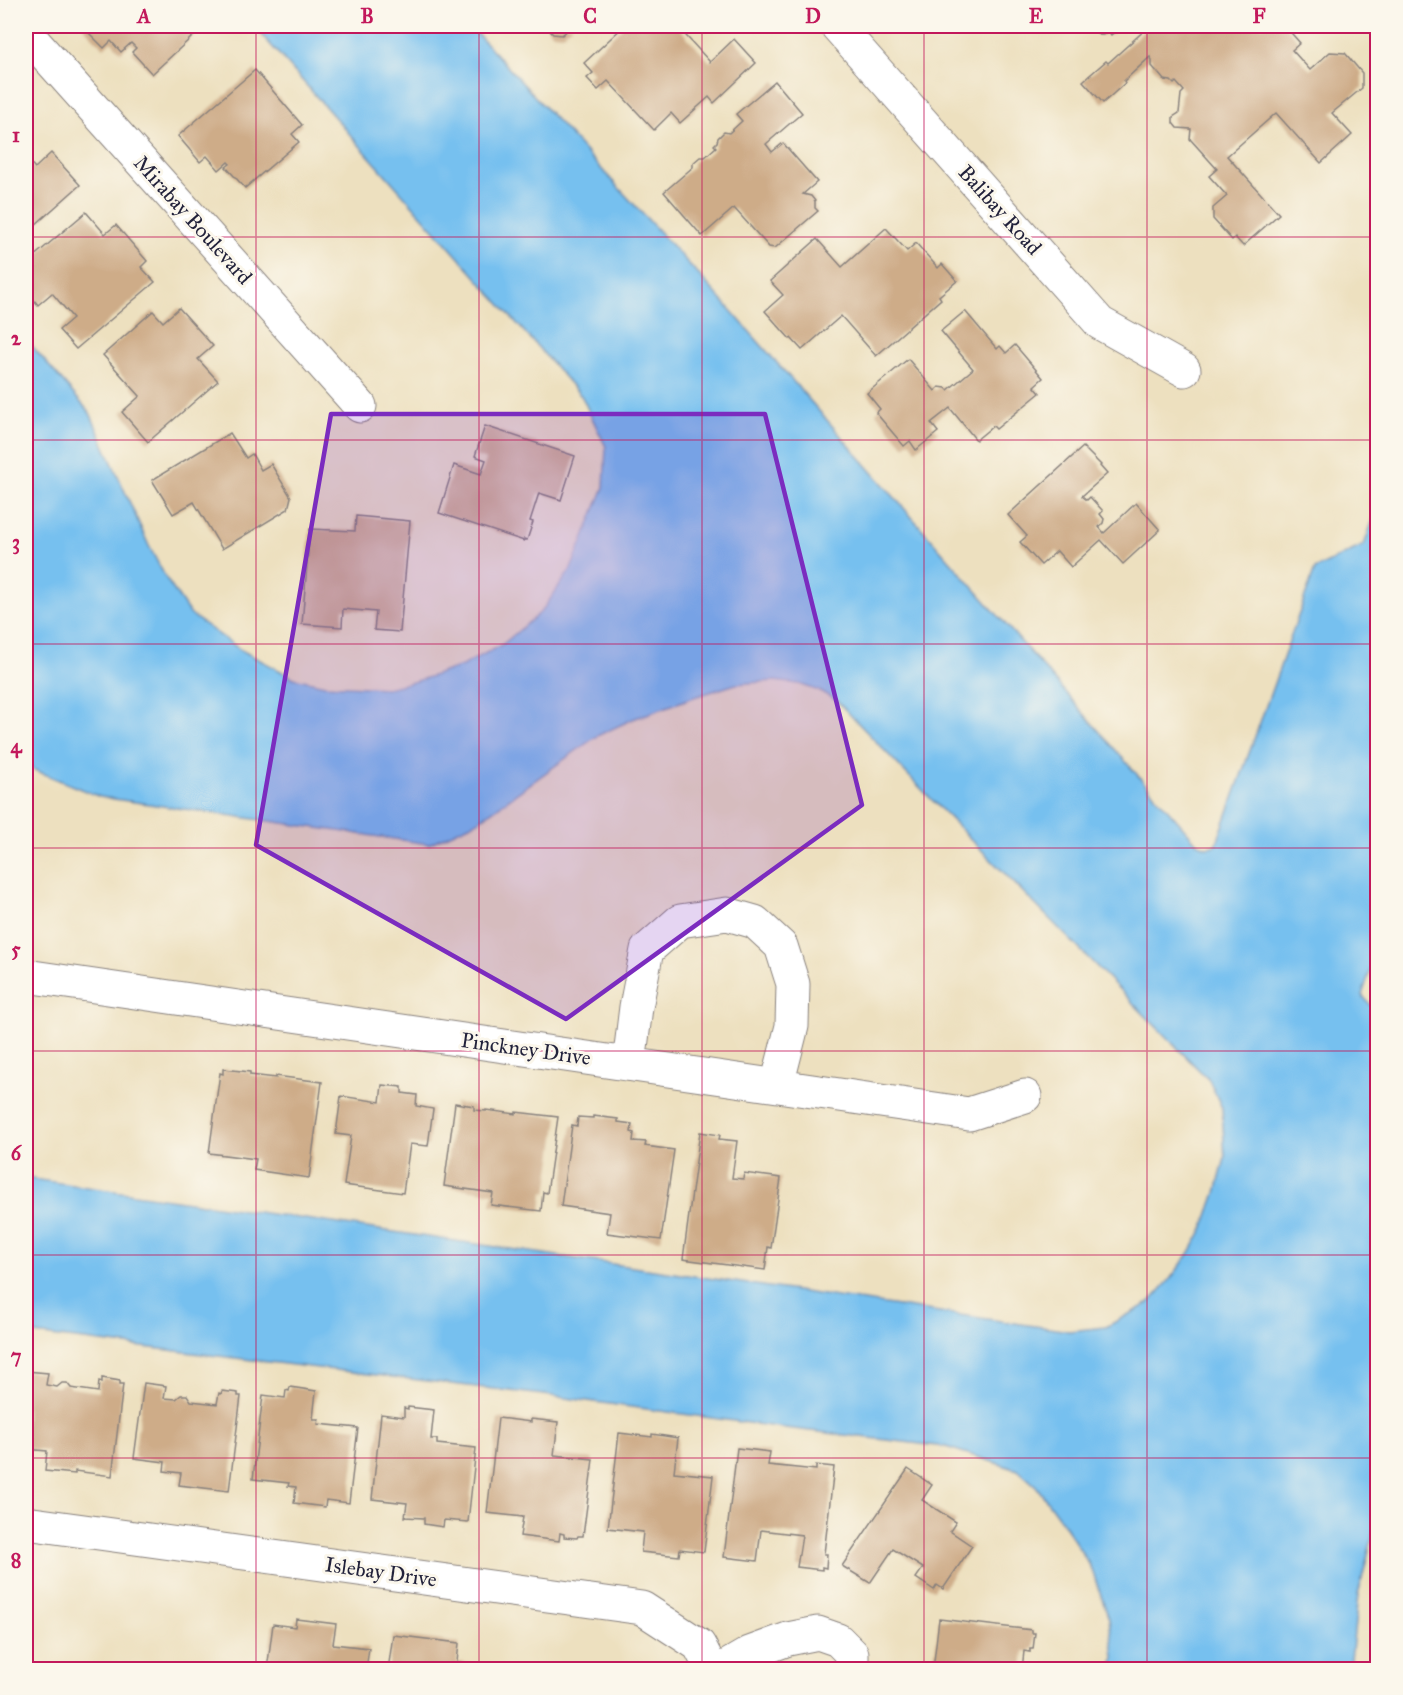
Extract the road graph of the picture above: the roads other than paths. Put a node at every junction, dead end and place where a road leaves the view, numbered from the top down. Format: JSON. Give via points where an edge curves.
{"nodes":[{"id":1,"x":837,"y":26,"type":"edge"},
{"id":2,"x":26,"y":33,"type":"edge"},
{"id":3,"x":1184,"y":369,"type":"dead end"},
{"id":4,"x":360,"y":406,"type":"dead end"},
{"id":5,"x":26,"y":976,"type":"edge"},
{"id":6,"x":629,"y":1064,"type":"junction"},
{"id":7,"x":777,"y":1085,"type":"junction"},
{"id":8,"x":1025,"y":1096,"type":"dead end"},
{"id":9,"x":26,"y":1523,"type":"edge"},
{"id":10,"x":712,"y":1670,"type":"edge"},
{"id":11,"x":721,"y":1670,"type":"edge"},
{"id":12,"x":852,"y":1670,"type":"edge"}],
"edges":[{"from":1,"to":3,"type":"street","name":"Balibay Road","via":[[1100,323]]},
{"from":2,"to":4,"type":"street","name":"Mirabay Boulevard"},
{"from":5,"to":6,"type":"street","name":"Pinckney Drive"},
{"from":6,"to":7,"type":"street","name":"Pinckney Drive"},
{"from":6,"to":7,"type":"street","via":[[647,950],[680,921],[727,914],[755,922],[781,946],[793,984],[792,1026]]},
{"from":7,"to":8,"type":"street","name":"Pinckney Drive","via":[[969,1114]]},
{"from":9,"to":10,"type":"street","name":"Islebay Drive","via":[[642,1608],[699,1645]]},
{"from":11,"to":12,"type":"street","via":[[750,1653],[819,1633],[838,1640],[852,1654]]}]}
